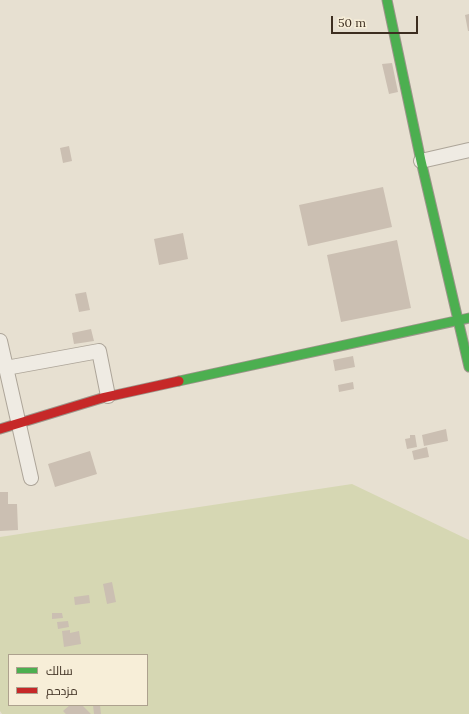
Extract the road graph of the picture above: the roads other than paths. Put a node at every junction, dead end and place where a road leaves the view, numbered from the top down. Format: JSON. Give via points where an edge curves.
{"nodes":[{"id":1,"x":387,"y":0,"type":"edge"},
{"id":2,"x":469,"y":150,"type":"edge"},
{"id":3,"x":421,"y":161,"type":"junction"},
{"id":4,"x":469,"y":318,"type":"edge"},
{"id":5,"x":458,"y":320,"type":"junction"},
{"id":6,"x":0,"y":341,"type":"edge"},
{"id":7,"x":469,"y":367,"type":"edge"},
{"id":8,"x":6,"y":368,"type":"junction"},
{"id":9,"x":108,"y":396,"type":"junction"},
{"id":10,"x":18,"y":423,"type":"junction"},
{"id":11,"x":0,"y":429,"type":"edge"},
{"id":12,"x":31,"y":478,"type":"dead end"}],
"edges":[{"from":1,"to":3,"type":"street"},
{"from":2,"to":3,"type":"street"},
{"from":3,"to":5,"type":"street"},
{"from":4,"to":5,"type":"street"},
{"from":5,"to":7,"type":"street"},
{"from":5,"to":9,"type":"street"},
{"from":6,"to":8,"type":"street"},
{"from":8,"to":9,"type":"street","via":[[99,351]]},
{"from":8,"to":10,"type":"street"},
{"from":9,"to":10,"type":"street"},
{"from":10,"to":11,"type":"street"},
{"from":10,"to":12,"type":"street"}]}
